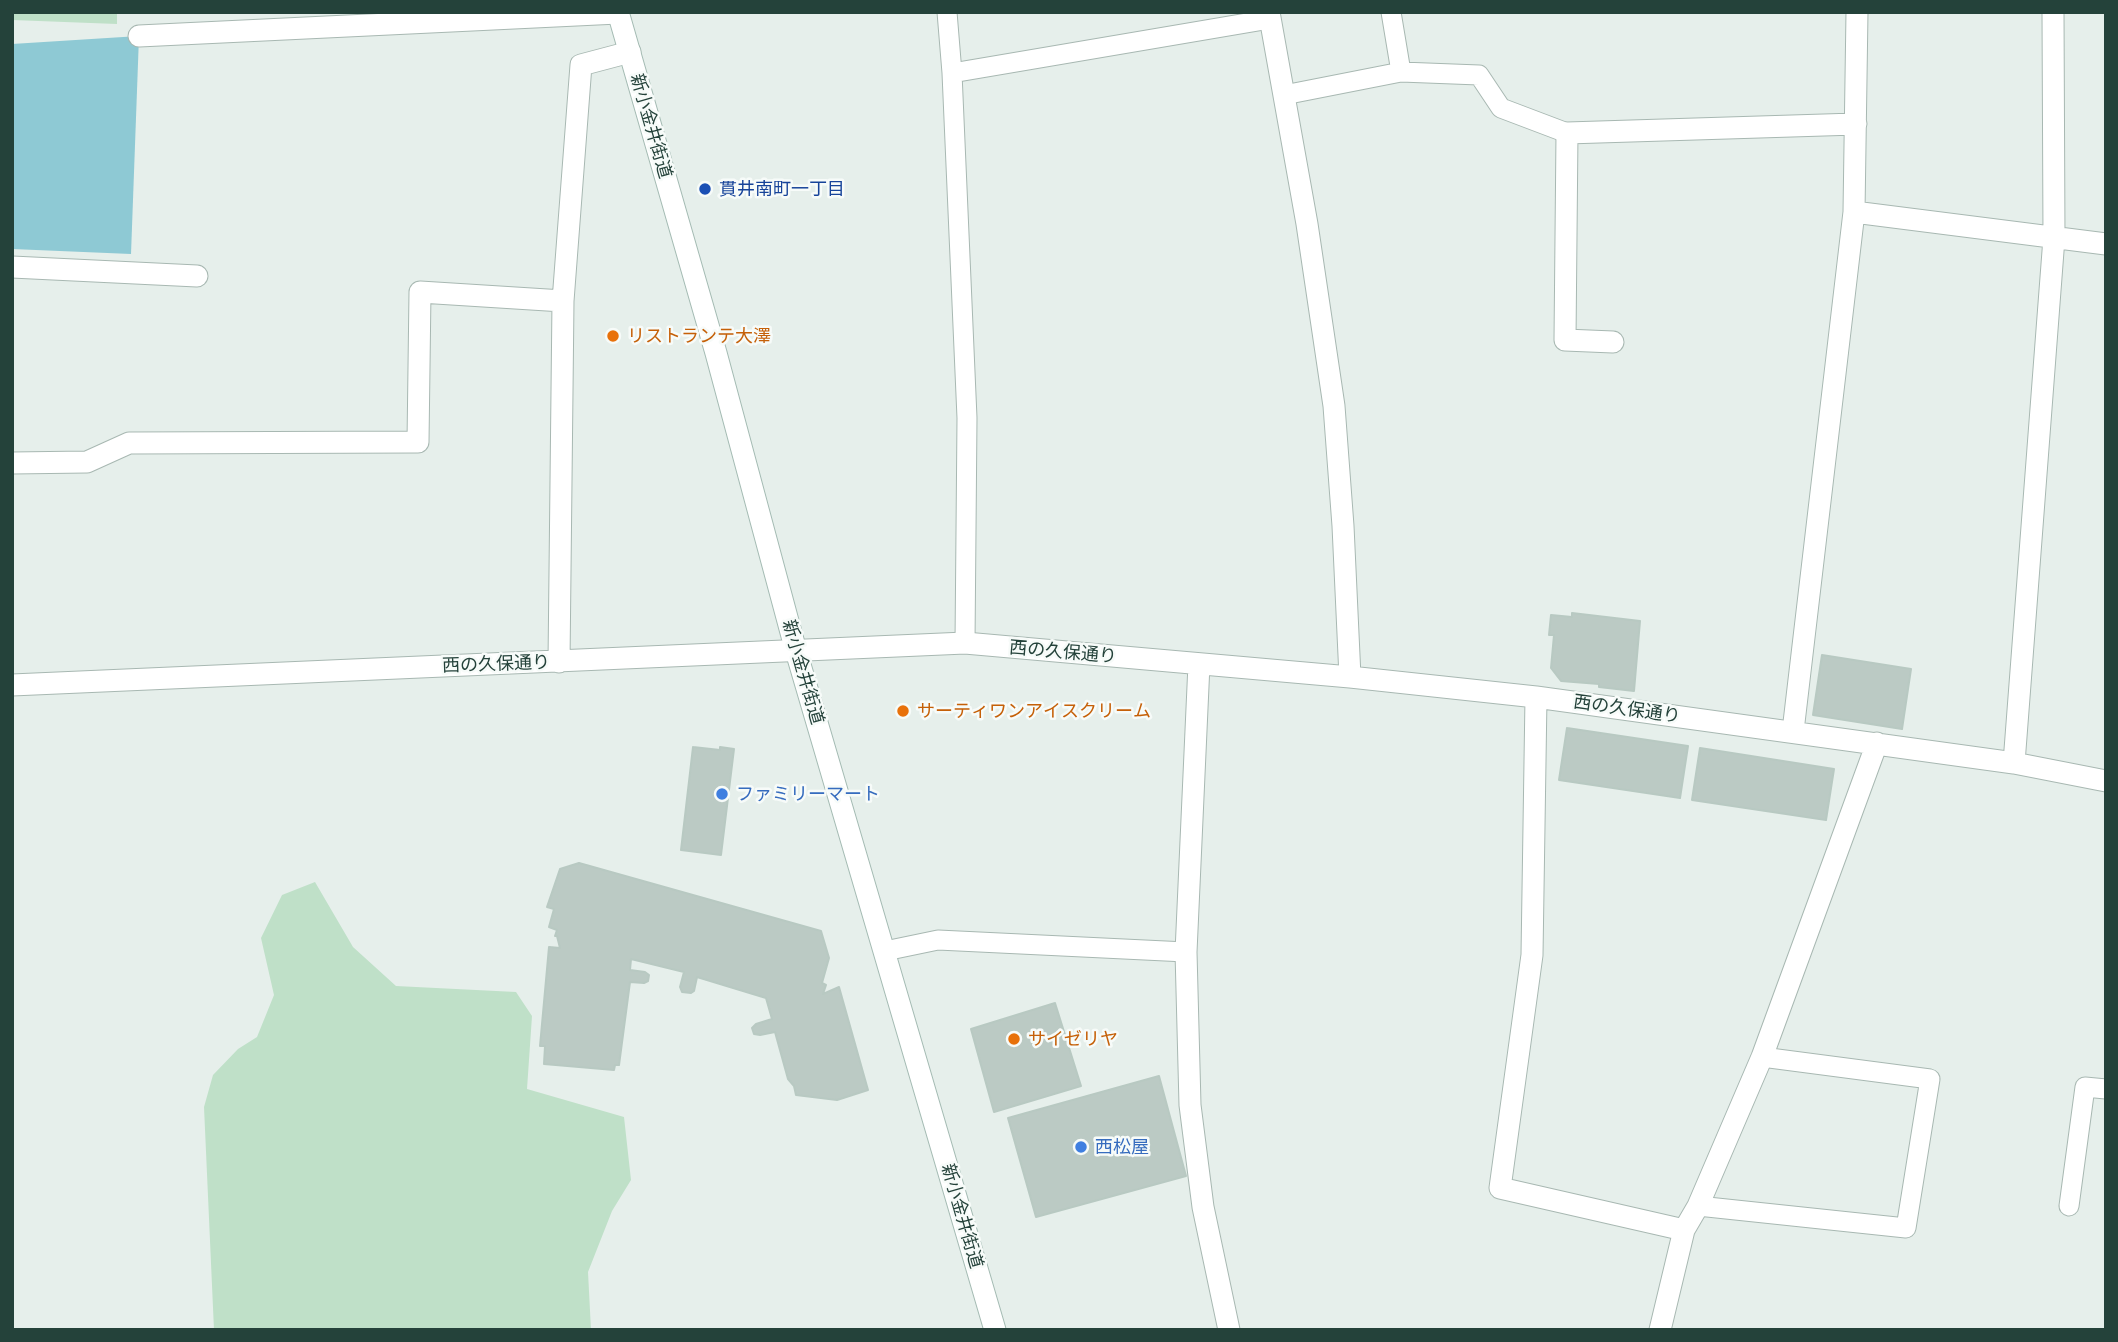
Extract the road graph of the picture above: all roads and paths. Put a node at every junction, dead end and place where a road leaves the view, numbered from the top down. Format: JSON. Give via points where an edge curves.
{"nodes":[{"id":1,"x":947,"y":12,"type":"edge"},
{"id":2,"x":1391,"y":12,"type":"edge"},
{"id":3,"x":1857,"y":12,"type":"edge"},
{"id":4,"x":2053,"y":12,"type":"edge"},
{"id":5,"x":618,"y":13,"type":"edge"},
{"id":6,"x":1269,"y":16,"type":"edge"},
{"id":7,"x":139,"y":36,"type":"dead end"},
{"id":8,"x":630,"y":52,"type":"junction"},
{"id":9,"x":1401,"y":72,"type":"junction"},
{"id":10,"x":952,"y":73,"type":"junction"},
{"id":11,"x":1284,"y":95,"type":"junction"},
{"id":12,"x":1856,"y":124,"type":"junction"},
{"id":13,"x":1567,"y":133,"type":"junction"},
{"id":14,"x":1854,"y":212,"type":"junction"},
{"id":15,"x":2054,"y":238,"type":"junction"},
{"id":16,"x":2106,"y":244,"type":"edge"},
{"id":17,"x":12,"y":267,"type":"edge"},
{"id":18,"x":197,"y":276,"type":"dead end"},
{"id":19,"x":563,"y":301,"type":"junction"},
{"id":20,"x":1613,"y":342,"type":"dead end"},
{"id":21,"x":12,"y":463,"type":"edge"},
{"id":22,"x":965,"y":643,"type":"junction"},
{"id":23,"x":796,"y":651,"type":"junction"},
{"id":24,"x":559,"y":662,"type":"junction"},
{"id":25,"x":1199,"y":664,"type":"junction"},
{"id":26,"x":1350,"y":677,"type":"junction"},
{"id":27,"x":12,"y":685,"type":"edge"},
{"id":28,"x":1536,"y":697,"type":"junction"},
{"id":29,"x":1793,"y":731,"type":"junction"},
{"id":30,"x":1877,"y":743,"type":"junction"},
{"id":31,"x":2014,"y":763,"type":"junction"},
{"id":32,"x":2106,"y":781,"type":"edge"},
{"id":33,"x":885,"y":951,"type":"junction"},
{"id":34,"x":1186,"y":952,"type":"junction"},
{"id":35,"x":1762,"y":1057,"type":"junction"},
{"id":36,"x":2106,"y":1089,"type":"edge"},
{"id":37,"x":1698,"y":1206,"type":"junction"},
{"id":38,"x":2069,"y":1206,"type":"dead end"},
{"id":39,"x":1684,"y":1230,"type":"junction"},
{"id":40,"x":995,"y":1330,"type":"edge"},
{"id":41,"x":1229,"y":1330,"type":"edge"},
{"id":42,"x":1661,"y":1330,"type":"edge"}],
"edges":[{"from":1,"to":10,"type":"lane"},
{"from":2,"to":9,"type":"lane"},
{"from":3,"to":12,"type":"street"},
{"from":4,"to":15,"type":"street"},
{"from":5,"to":7,"type":"street"},
{"from":5,"to":8,"type":"street","name":"新小金井街道"},
{"from":6,"to":10,"type":"lane"},
{"from":6,"to":11,"type":"street"},
{"from":8,"to":19,"type":"street","via":[[581,65]]},
{"from":8,"to":23,"type":"street","name":"新小金井街道"},
{"from":9,"to":11,"type":"lane"},
{"from":9,"to":13,"type":"lane","via":[[1479,75],[1501,108]]},
{"from":10,"to":22,"type":"lane","via":[[967,418]]},
{"from":11,"to":26,"type":"street","via":[[1334,407]]},
{"from":12,"to":13,"type":"street"},
{"from":12,"to":14,"type":"street"},
{"from":13,"to":20,"type":"street","via":[[1565,340]]},
{"from":14,"to":15,"type":"street"},
{"from":14,"to":29,"type":"street"},
{"from":15,"to":16,"type":"street"},
{"from":15,"to":31,"type":"street"},
{"from":17,"to":18,"type":"street"},
{"from":19,"to":21,"type":"street","via":[[419,292],[418,442],[129,443],[87,462]]},
{"from":19,"to":24,"type":"street"},
{"from":22,"to":23,"type":"street","name":"西の久保通り"},
{"from":22,"to":25,"type":"street","name":"西の久保通り"},
{"from":23,"to":24,"type":"street","name":"西の久保通り"},
{"from":23,"to":33,"type":"street","name":"新小金井街道"},
{"from":24,"to":27,"type":"street","name":"西の久保通り"},
{"from":25,"to":26,"type":"street","name":"西の久保通り"},
{"from":25,"to":34,"type":"street"},
{"from":26,"to":28,"type":"street","name":"西の久保通り"},
{"from":28,"to":29,"type":"street","name":"西の久保通り"},
{"from":28,"to":39,"type":"street","via":[[1532,955],[1500,1188]]},
{"from":29,"to":30,"type":"street","name":"西の久保通り"},
{"from":30,"to":31,"type":"street","name":"西の久保通り"},
{"from":30,"to":35,"type":"street"},
{"from":31,"to":32,"type":"street","name":"西の久保通り"},
{"from":33,"to":34,"type":"lane","via":[[938,940]]},
{"from":33,"to":40,"type":"street","name":"新小金井街道"},
{"from":34,"to":41,"type":"street","via":[[1190,1104],[1203,1207]]},
{"from":35,"to":37,"type":"street"},
{"from":35,"to":37,"type":"lane","via":[[1930,1079],[1906,1228]]},
{"from":36,"to":38,"type":"lane","via":[[2085,1087]]},
{"from":37,"to":39,"type":"street"},
{"from":39,"to":42,"type":"street"}]}
